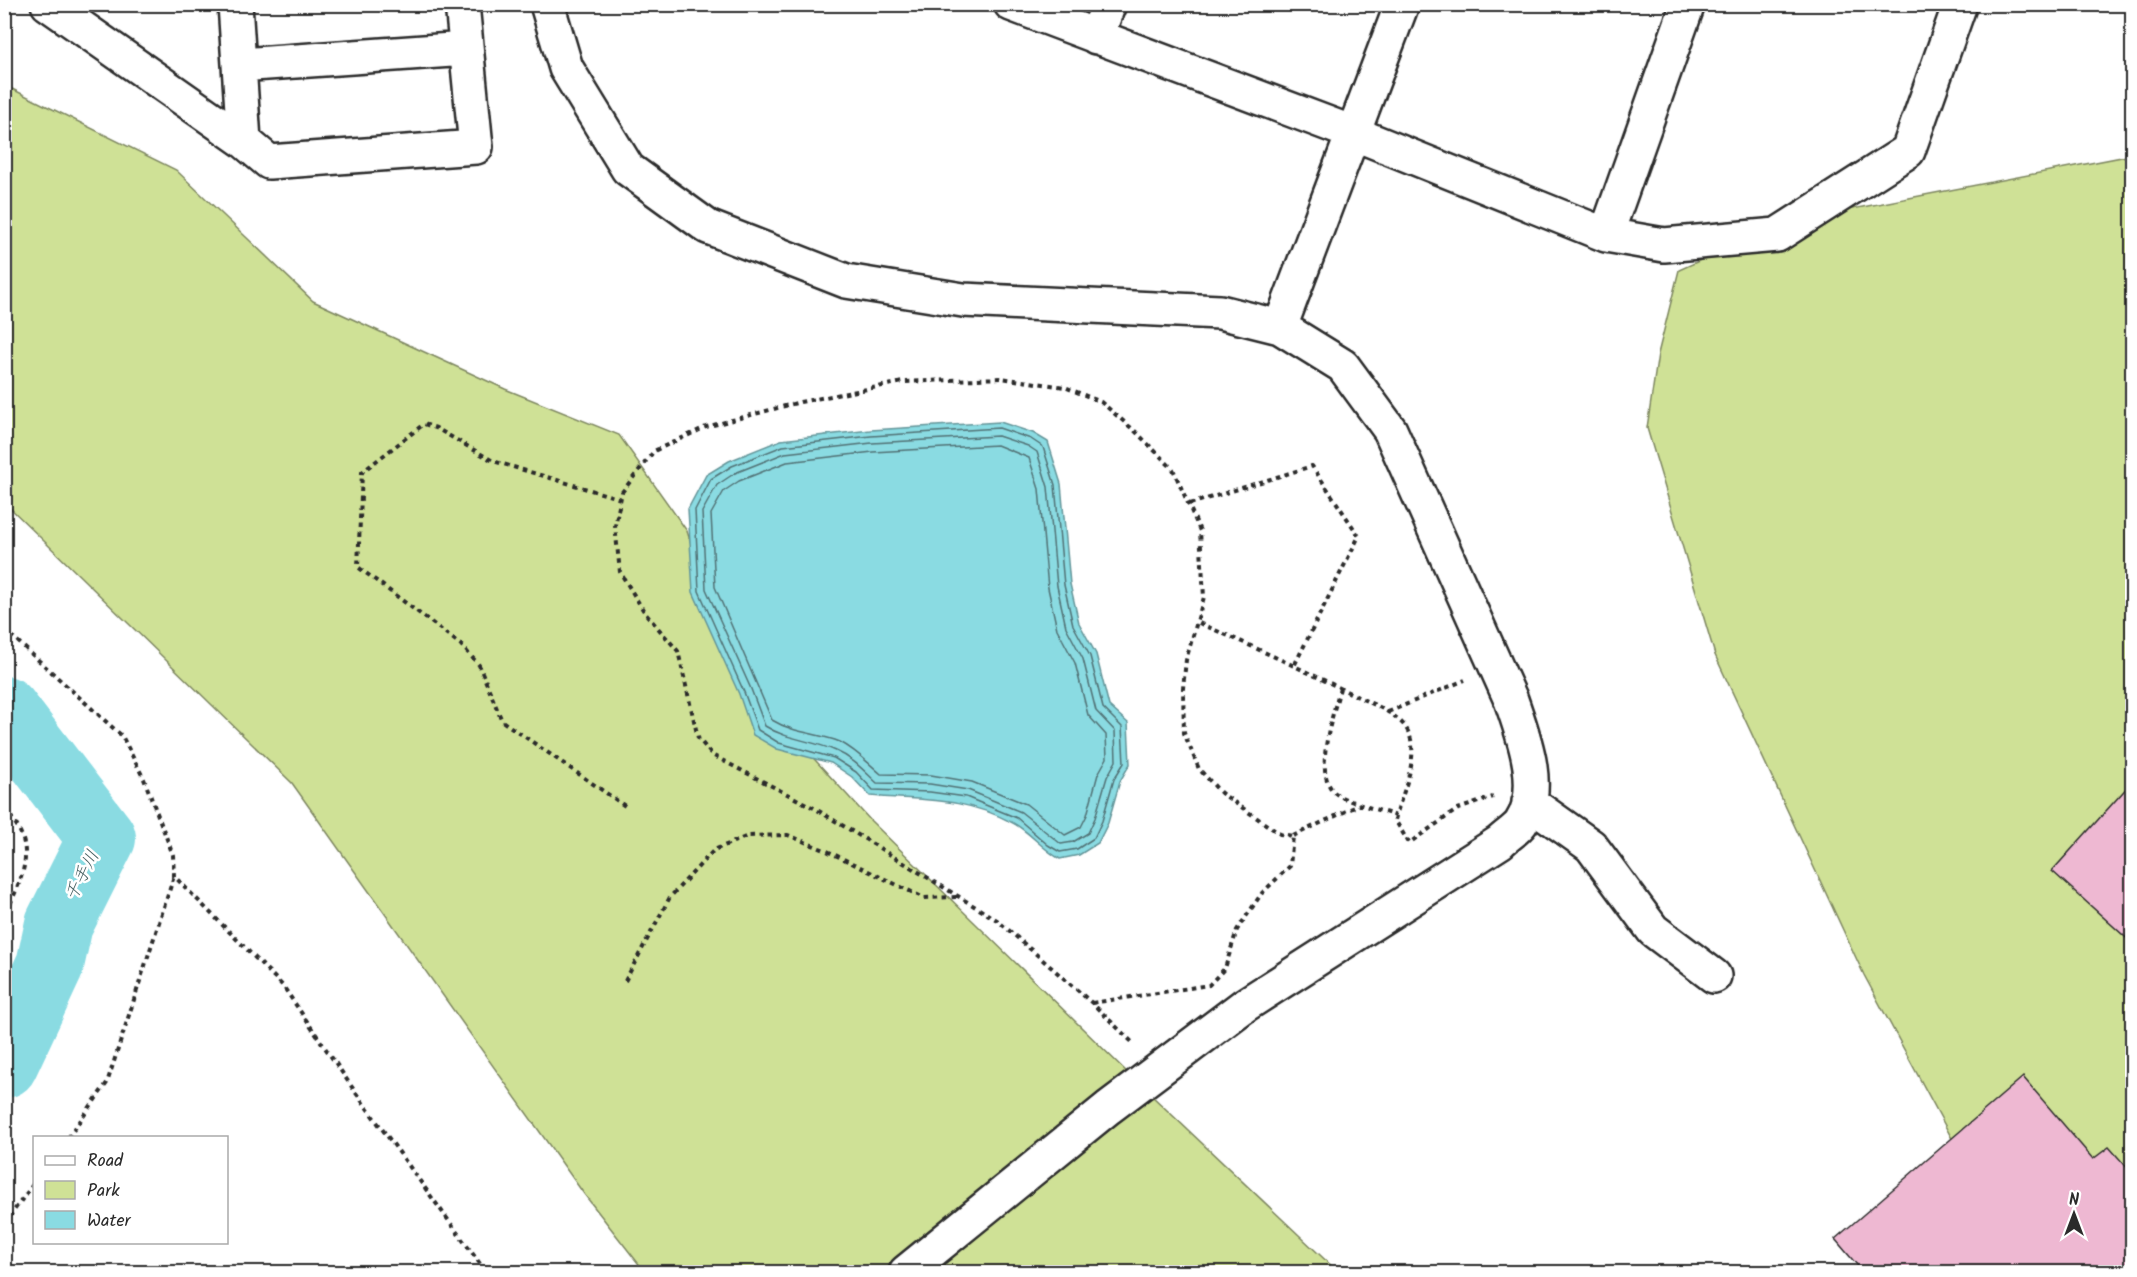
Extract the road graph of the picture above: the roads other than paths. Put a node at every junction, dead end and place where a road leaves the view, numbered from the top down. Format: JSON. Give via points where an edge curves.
{"nodes":[{"id":1,"x":48,"y":4,"type":"edge"},
{"id":2,"x":235,"y":4,"type":"edge"},
{"id":3,"x":462,"y":4,"type":"edge"},
{"id":4,"x":547,"y":4,"type":"edge"},
{"id":5,"x":1011,"y":4,"type":"edge"},
{"id":6,"x":1109,"y":4,"type":"edge"},
{"id":7,"x":1402,"y":4,"type":"edge"},
{"id":8,"x":1688,"y":4,"type":"edge"},
{"id":9,"x":1960,"y":4,"type":"edge"},
{"id":10,"x":1096,"y":37,"type":"junction"},
{"id":11,"x":466,"y":49,"type":"junction"},
{"id":12,"x":239,"y":64,"type":"junction"},
{"id":13,"x":1353,"y":134,"type":"junction"},
{"id":14,"x":244,"y":141,"type":"junction"},
{"id":15,"x":1606,"y":235,"type":"junction"},
{"id":16,"x":1280,"y":327,"type":"junction"},
{"id":17,"x":1529,"y":802,"type":"junction"},
{"id":18,"x":1714,"y":976,"type":"dead end"},
{"id":19,"x":906,"y":1272,"type":"edge"}],
"edges":[{"from":1,"to":14,"type":"street"},
{"from":2,"to":12,"type":"street"},
{"from":3,"to":11,"type":"street"},
{"from":4,"to":16,"type":"street","via":[[566,68],[628,169],[708,227],[846,281],[963,300],[1220,312]]},
{"from":5,"to":10,"type":"street"},
{"from":6,"to":10,"type":"street"},
{"from":7,"to":13,"type":"street"},
{"from":8,"to":15,"type":"street"},
{"from":9,"to":15,"type":"street","via":[[1908,152],[1777,235],[1664,245]]},
{"from":10,"to":13,"type":"street"},
{"from":11,"to":12,"type":"street"},
{"from":11,"to":14,"type":"street","via":[[476,147],[269,162]]},
{"from":12,"to":14,"type":"street"},
{"from":13,"to":15,"type":"street"},
{"from":13,"to":16,"type":"street"},
{"from":16,"to":17,"type":"street","via":[[1343,366],[1390,430],[1526,742]]},
{"from":17,"to":18,"type":"street","via":[[1591,846],[1653,930]]},
{"from":17,"to":19,"type":"street","via":[[1521,824],[1500,842],[1245,1005],[1108,1108]]}]}
